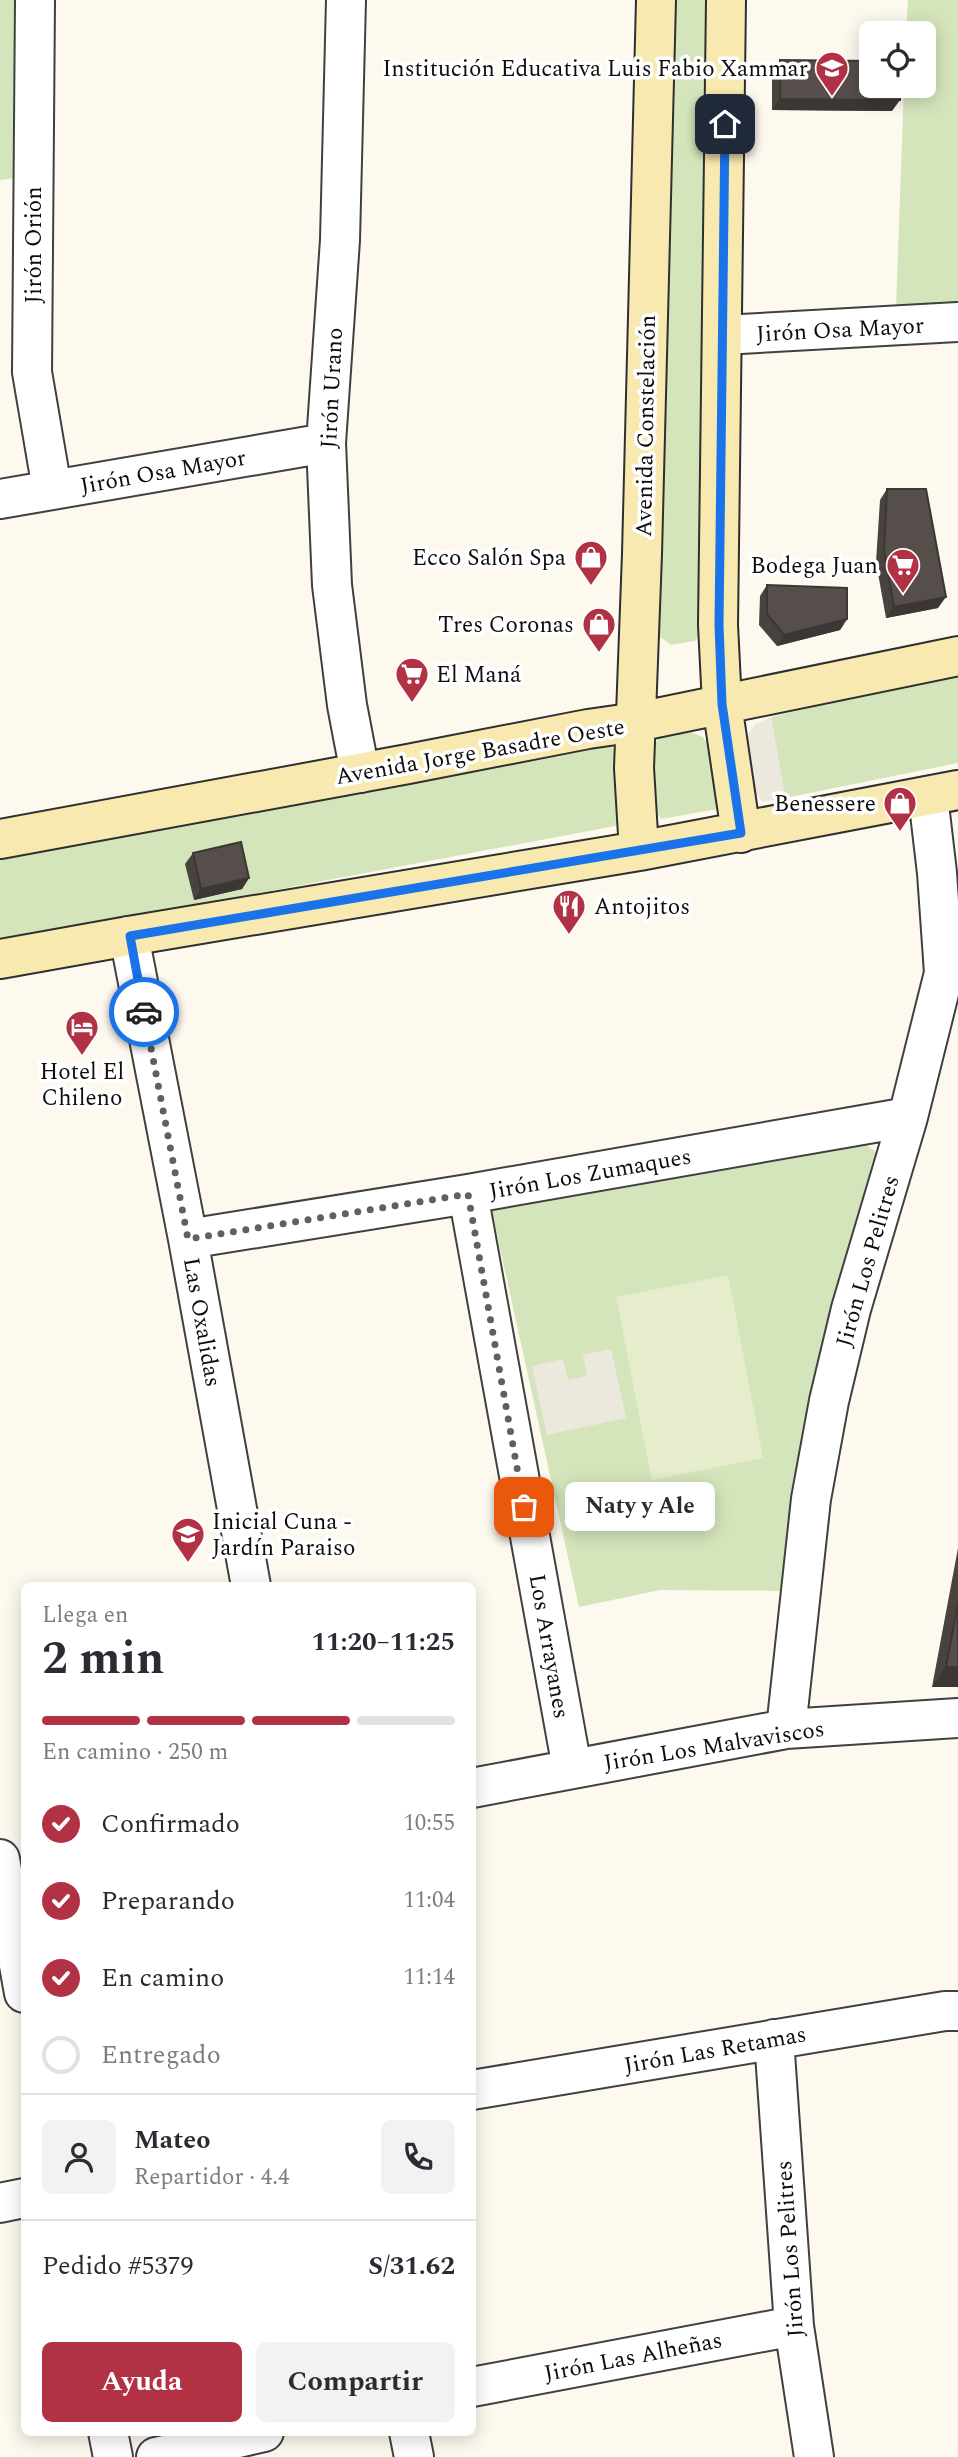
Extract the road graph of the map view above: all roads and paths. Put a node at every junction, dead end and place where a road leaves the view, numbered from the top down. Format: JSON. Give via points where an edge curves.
{"nodes":[{"id":1,"x":35,"y":0,"type":"edge"},
{"id":2,"x":346,"y":0,"type":"edge"},
{"id":3,"x":656,"y":0,"type":"edge"},
{"id":4,"x":726,"y":0,"type":"edge"},
{"id":5,"x":17,"y":201,"type":"edge"},
{"id":6,"x":958,"y":322,"type":"edge"},
{"id":7,"x":722,"y":335,"type":"junction"},
{"id":8,"x":326,"y":443,"type":"junction"},
{"id":9,"x":52,"y":489,"type":"junction"},
{"id":10,"x":0,"y":499,"type":"edge"},
{"id":11,"x":958,"y":656,"type":"edge"},
{"id":12,"x":722,"y":704,"type":"junction"},
{"id":13,"x":637,"y":722,"type":"junction"},
{"id":14,"x":360,"y":773,"type":"junction"},
{"id":15,"x":943,"y":793,"type":"edge"},
{"id":16,"x":741,"y":833,"type":"junction"},
{"id":17,"x":0,"y":839,"type":"edge"},
{"id":18,"x":639,"y":851,"type":"junction"},
{"id":19,"x":130,"y":936,"type":"junction"},
{"id":20,"x":0,"y":959,"type":"edge"},
{"id":21,"x":908,"y":1116,"type":"junction"},
{"id":22,"x":468,"y":1194,"type":"junction"},
{"id":23,"x":188,"y":1239,"type":"junction"},
{"id":24,"x":250,"y":1582,"type":"edge"},
{"id":25,"x":958,"y":1718,"type":"edge"},
{"id":26,"x":786,"y":1729,"type":"junction"},
{"id":27,"x":572,"y":1768,"type":"junction"},
{"id":28,"x":476,"y":1787,"type":"edge"},
{"id":29,"x":0,"y":1859,"type":"edge"},
{"id":30,"x":21,"y":1976,"type":"edge"},
{"id":31,"x":958,"y":2011,"type":"edge"},
{"id":32,"x":774,"y":2039,"type":"junction"},
{"id":33,"x":476,"y":2089,"type":"edge"},
{"id":34,"x":21,"y":2199,"type":"edge"},
{"id":35,"x":0,"y":2203,"type":"edge"},
{"id":36,"x":794,"y":2326,"type":"junction"},
{"id":37,"x":476,"y":2386,"type":"edge"},
{"id":38,"x":109,"y":2436,"type":"edge"},
{"id":39,"x":247,"y":2436,"type":"edge"},
{"id":40,"x":410,"y":2436,"type":"edge"},
{"id":41,"x":113,"y":2457,"type":"edge"},
{"id":42,"x":156,"y":2457,"type":"edge"},
{"id":43,"x":414,"y":2457,"type":"edge"},
{"id":44,"x":814,"y":2457,"type":"edge"}],
"edges":[{"from":1,"to":5,"type":"street","name":"Jirón Orión"},
{"from":2,"to":8,"type":"street","name":"Jirón Urano","via":[[340,240]]},
{"from":3,"to":13,"type":"main road","name":"Avenida Constelación"},
{"from":4,"to":7,"type":"main road"},
{"from":5,"to":9,"type":"street","name":"Jirón Orión","via":[[33,372]]},
{"from":6,"to":7,"type":"street","name":"Jirón Osa Mayor"},
{"from":7,"to":12,"type":"main road"},
{"from":8,"to":9,"type":"street","name":"Jirón Osa Mayor"},
{"from":8,"to":14,"type":"street","name":"Jirón Urano","via":[[332,585]]},
{"from":9,"to":10,"type":"street","name":"Jirón Osa Mayor"},
{"from":11,"to":12,"type":"main road","name":"Avenida Jorge Basadre Oeste"},
{"from":12,"to":13,"type":"main road","name":"Avenida Jorge Basadre Oeste"},
{"from":12,"to":16,"type":"main road"},
{"from":13,"to":14,"type":"main road","name":"Avenida Jorge Basadre Oeste"},
{"from":13,"to":18,"type":"main road","name":"Avenida Constelación","via":[[634,768]]},
{"from":14,"to":17,"type":"main road","name":"Avenida Jorge Basadre Oeste"},
{"from":15,"to":16,"type":"main road"},
{"from":15,"to":21,"type":"street","name":"Jirón Los Pelitres","via":[[937,873],[944,973]]},
{"from":16,"to":18,"type":"main road"},
{"from":18,"to":19,"type":"main road"},
{"from":19,"to":20,"type":"main road"},
{"from":19,"to":23,"type":"street","name":"Las Oxalidas"},
{"from":21,"to":22,"type":"street","name":"Jirón Los Zumaques"},
{"from":21,"to":26,"type":"street","name":"Jirón Los Pelitres","via":[[829,1401],[811,1499]]},
{"from":22,"to":23,"type":"street","name":"Jirón Los Zumaques"},
{"from":22,"to":27,"type":"street","name":"Los Arrayanes"},
{"from":23,"to":24,"type":"street","name":"Las Oxalidas"},
{"from":25,"to":26,"type":"street","name":"Jirón Los Malvaviscos"},
{"from":26,"to":27,"type":"street","name":"Jirón Los Malvaviscos"},
{"from":27,"to":28,"type":"street","name":"Jirón Los Malvaviscos"},
{"from":29,"to":30,"type":"street"},
{"from":31,"to":32,"type":"street","name":"Jirón Las Retamas"},
{"from":32,"to":33,"type":"street","name":"Jirón Las Retamas"},
{"from":32,"to":36,"type":"street","name":"Jirón Los Pelitres"},
{"from":34,"to":35,"type":"street"},
{"from":36,"to":37,"type":"street","name":"Jirón Las Alheñas"},
{"from":36,"to":44,"type":"street","name":"Jirón Los Pelitres"},
{"from":38,"to":41,"type":"street"},
{"from":39,"to":42,"type":"street"},
{"from":40,"to":43,"type":"street"}]}
